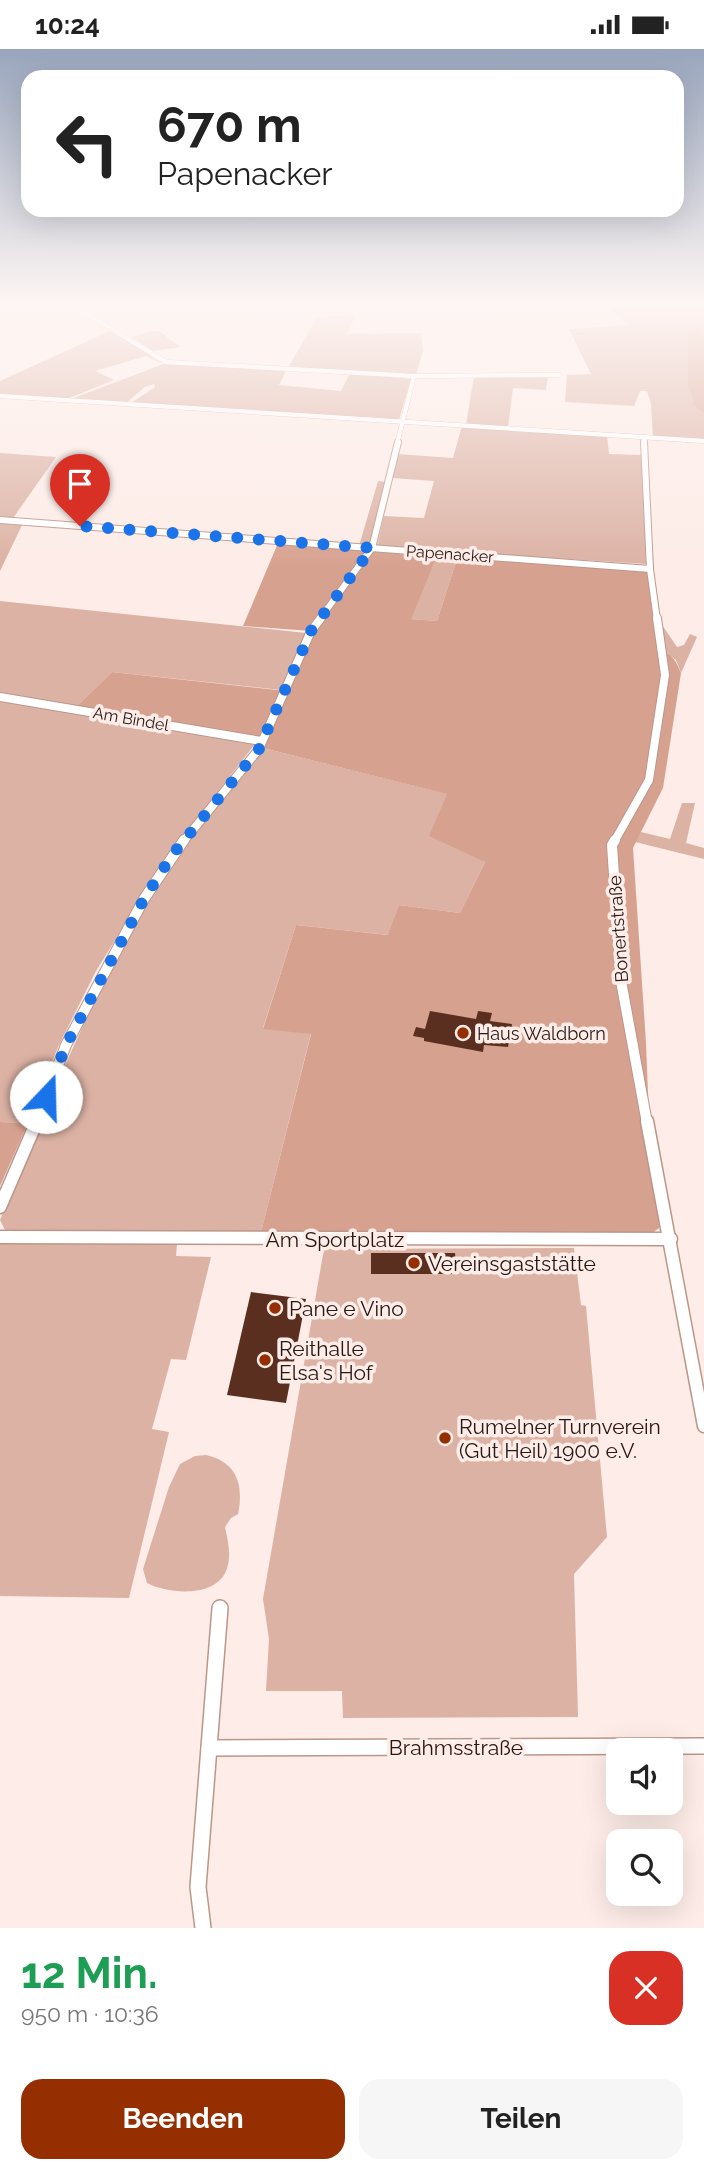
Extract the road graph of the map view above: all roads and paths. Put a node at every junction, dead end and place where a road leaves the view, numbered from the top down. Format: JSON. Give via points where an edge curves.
{"nodes":[{"id":1,"x":410,"y":393,"type":"edge"},
{"id":2,"x":0,"y":396,"type":"edge"},
{"id":3,"x":402,"y":421,"type":"junction"},
{"id":4,"x":644,"y":437,"type":"junction"},
{"id":5,"x":704,"y":441,"type":"edge"},
{"id":6,"x":0,"y":520,"type":"edge"},
{"id":7,"x":372,"y":548,"type":"junction"},
{"id":8,"x":650,"y":569,"type":"junction"},
{"id":9,"x":0,"y":697,"type":"edge"},
{"id":10,"x":261,"y":741,"type":"junction"},
{"id":11,"x":0,"y":1207,"type":"edge"},
{"id":12,"x":0,"y":1237,"type":"edge"},
{"id":13,"x":671,"y":1239,"type":"junction"},
{"id":14,"x":704,"y":1426,"type":"edge"},
{"id":15,"x":220,"y":1608,"type":"dead end"},
{"id":16,"x":704,"y":1746,"type":"edge"},
{"id":17,"x":209,"y":1748,"type":"junction"},
{"id":18,"x":203,"y":1928,"type":"edge"}],
"edges":[{"from":1,"to":3,"type":"street"},
{"from":2,"to":3,"type":"street"},
{"from":3,"to":4,"type":"street"},
{"from":3,"to":7,"type":"street"},
{"from":4,"to":5,"type":"street"},
{"from":4,"to":8,"type":"street","name":"Bonertstraße"},
{"from":6,"to":7,"type":"street","name":"Papenacker"},
{"from":7,"to":8,"type":"street","name":"Papenacker"},
{"from":7,"to":10,"type":"street","via":[[311,631]]},
{"from":8,"to":13,"type":"street","name":"Bonertstraße","via":[[665,675],[649,780],[612,845],[621,981]]},
{"from":9,"to":10,"type":"street","name":"Am Bindel"},
{"from":10,"to":11,"type":"street","via":[[144,899],[66,1045]]},
{"from":12,"to":13,"type":"street","name":"Am Sportplatz"},
{"from":13,"to":14,"type":"street","name":"Bonertstraße"},
{"from":15,"to":17,"type":"street"},
{"from":16,"to":17,"type":"street","name":"Brahmsstraße"},
{"from":17,"to":18,"type":"street","via":[[198,1888]]}]}
